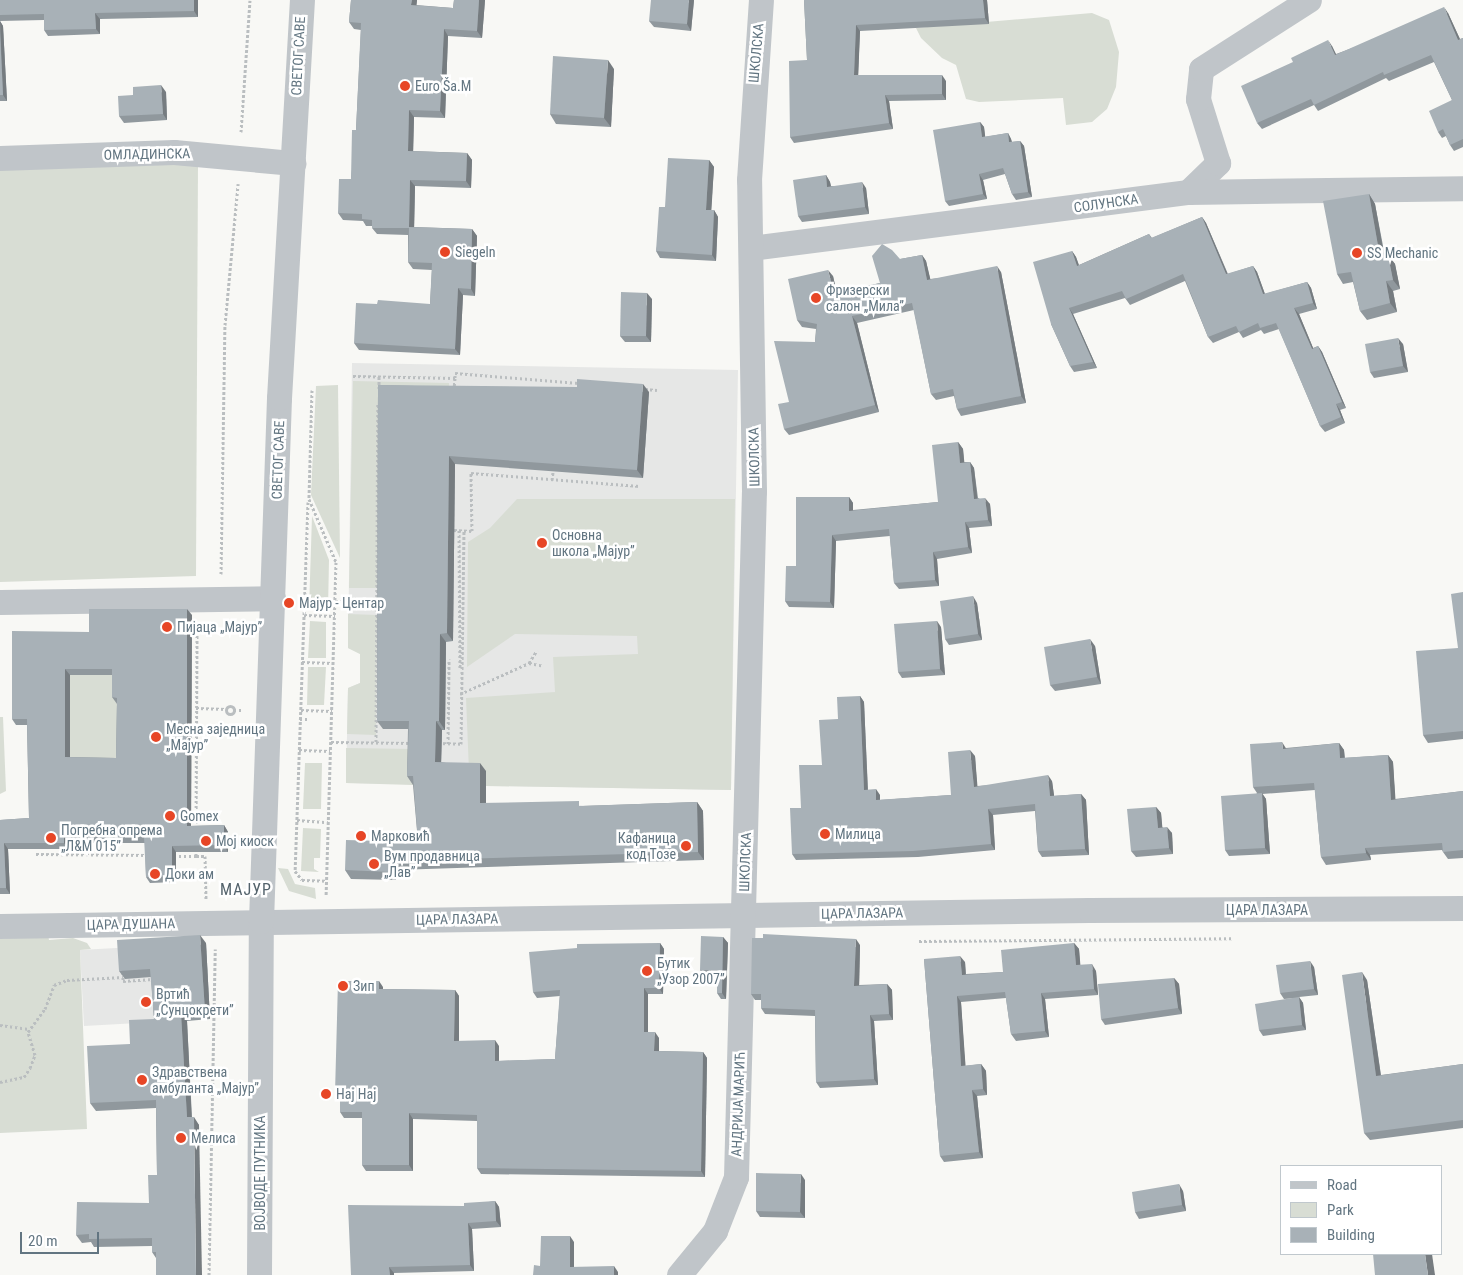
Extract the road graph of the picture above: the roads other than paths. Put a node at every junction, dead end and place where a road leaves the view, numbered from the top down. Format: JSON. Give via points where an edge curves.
{"nodes":[{"id":1,"x":302,"y":0,"type":"edge"},
{"id":2,"x":761,"y":0,"type":"edge"},
{"id":3,"x":1309,"y":0,"type":"edge"},
{"id":4,"x":0,"y":158,"type":"edge"},
{"id":5,"x":293,"y":163,"type":"junction"},
{"id":6,"x":1463,"y":188,"type":"edge"},
{"id":7,"x":1188,"y":192,"type":"junction"},
{"id":8,"x":751,"y":248,"type":"junction"},
{"id":9,"x":273,"y":598,"type":"junction"},
{"id":10,"x":0,"y":602,"type":"edge"},
{"id":11,"x":1463,"y":908,"type":"edge"},
{"id":12,"x":744,"y":915,"type":"junction"},
{"id":13,"x":261,"y":921,"type":"junction"},
{"id":14,"x":0,"y":926,"type":"edge"},
{"id":15,"x":259,"y":1275,"type":"edge"},
{"id":16,"x":679,"y":1275,"type":"edge"}],
"edges":[{"from":1,"to":5,"type":"street","name":"СВЕТОГ САВЕ"},
{"from":2,"to":8,"type":"street","name":"ШКОЛСКА","via":[[753,97]]},
{"from":3,"to":7,"type":"street","via":[[1201,69],[1198,99],[1218,163]]},
{"from":4,"to":5,"type":"street","name":"ОМЛАДИНСКА","via":[[174,152]]},
{"from":5,"to":9,"type":"street","name":"СВЕТОГ САВЕ","via":[[279,398]]},
{"from":6,"to":7,"type":"street","name":"СОЛУНСКА"},
{"from":7,"to":8,"type":"street","name":"СОЛУНСКА"},
{"from":8,"to":12,"type":"street","name":"ШКОЛСКА","via":[[754,491]]},
{"from":9,"to":10,"type":"street"},
{"from":9,"to":13,"type":"street","name":"СВЕТОГ САВЕ"},
{"from":11,"to":12,"type":"street","name":"ЦАРА ЛАЗАРА"},
{"from":12,"to":13,"type":"street","name":"ЦАРА ЛАЗАРА"},
{"from":12,"to":16,"type":"street","name":"АНДРИЈА МАРИЋ","via":[[736,1177],[715,1231]]},
{"from":13,"to":14,"type":"street","name":"ЦАРА ДУШАНА"},
{"from":13,"to":15,"type":"street","name":"ВОЈВОДЕ ПУТНИКА"}]}
